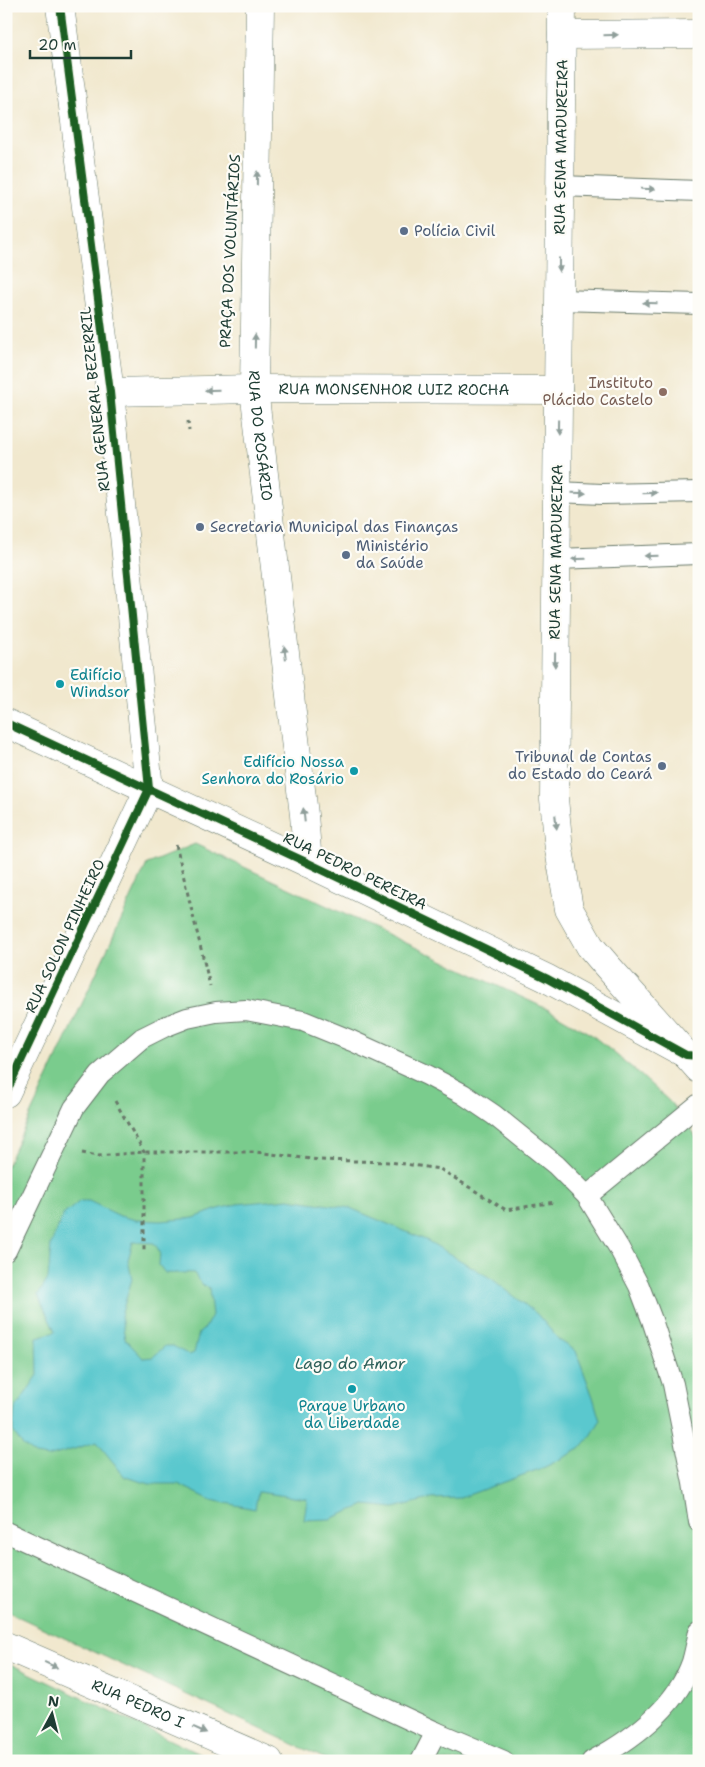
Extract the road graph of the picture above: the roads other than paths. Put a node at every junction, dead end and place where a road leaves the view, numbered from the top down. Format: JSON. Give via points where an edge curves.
{"nodes":[{"id":1,"x":60,"y":6,"type":"edge"},
{"id":2,"x":260,"y":6,"type":"edge"},
{"id":3,"x":562,"y":6,"type":"edge"},
{"id":4,"x":699,"y":34,"type":"edge"},
{"id":5,"x":562,"y":35,"type":"junction"},
{"id":6,"x":560,"y":186,"type":"junction"},
{"id":7,"x":699,"y":191,"type":"edge"},
{"id":8,"x":559,"y":300,"type":"junction"},
{"id":9,"x":699,"y":304,"type":"edge"},
{"id":10,"x":254,"y":389,"type":"junction"},
{"id":11,"x":558,"y":390,"type":"junction"},
{"id":12,"x":110,"y":392,"type":"junction"},
{"id":13,"x":556,"y":492,"type":"junction"},
{"id":14,"x":699,"y":492,"type":"edge"},
{"id":15,"x":699,"y":554,"type":"edge"},
{"id":16,"x":556,"y":560,"type":"junction"},
{"id":17,"x":6,"y":723,"type":"edge"},
{"id":18,"x":149,"y":790,"type":"junction"},
{"id":19,"x":308,"y":863,"type":"junction"},
{"id":20,"x":693,"y":1062,"type":"edge"},
{"id":21,"x":6,"y":1093,"type":"edge"},
{"id":22,"x":699,"y":1104,"type":"edge"},
{"id":23,"x":587,"y":1196,"type":"junction"},
{"id":24,"x":6,"y":1251,"type":"edge"},
{"id":25,"x":699,"y":1522,"type":"edge"},
{"id":26,"x":6,"y":1532,"type":"edge"},
{"id":27,"x":699,"y":1631,"type":"edge"},
{"id":28,"x":6,"y":1646,"type":"edge"},
{"id":29,"x":436,"y":1732,"type":"junction"},
{"id":30,"x":269,"y":1761,"type":"edge"},
{"id":31,"x":421,"y":1761,"type":"edge"},
{"id":32,"x":504,"y":1761,"type":"edge"},
{"id":33,"x":592,"y":1761,"type":"edge"}],
"edges":[{"from":1,"to":12,"type":"street","name":"RUA GENERAL BEZERRIL"},
{"from":10,"to":2,"type":"street","name":"RUA DO ROSÁRIO","one_way":true},
{"from":3,"to":5,"type":"street","name":"RUA SENA MADUREIRA"},
{"from":5,"to":4,"type":"street","one_way":true},
{"from":5,"to":6,"type":"street","name":"RUA SENA MADUREIRA"},
{"from":6,"to":7,"type":"lane","one_way":true},
{"from":6,"to":8,"type":"street","name":"RUA SENA MADUREIRA","one_way":true},
{"from":9,"to":8,"type":"lane","one_way":true},
{"from":8,"to":11,"type":"street","name":"RUA SENA MADUREIRA"},
{"from":10,"to":11,"type":"street","name":"RUA MONSENHOR LUIZ ROCHA"},
{"from":10,"to":12,"type":"street","name":"RUA MONSENHOR LUIZ ROCHA","one_way":true},
{"from":19,"to":10,"type":"street","name":"RUA DO ROSÁRIO","one_way":true},
{"from":11,"to":13,"type":"street","name":"RUA SENA MADUREIRA","one_way":true},
{"from":12,"to":18,"type":"street","name":"RUA GENERAL BEZERRIL"},
{"from":13,"to":14,"type":"lane","one_way":true},
{"from":13,"to":16,"type":"street","name":"RUA SENA MADUREIRA"},
{"from":15,"to":16,"type":"lane","one_way":true},
{"from":16,"to":20,"type":"street","name":"RUA SENA MADUREIRA","one_way":true,"via":[[554,798],[569,909],[590,946]]},
{"from":17,"to":18,"type":"street","name":"RUA PEDRO PEREIRA"},
{"from":18,"to":19,"type":"street","name":"RUA PEDRO PEREIRA"},
{"from":18,"to":21,"type":"street","name":"RUA SOLON PINHEIRO"},
{"from":19,"to":20,"type":"street","name":"RUA PEDRO PEREIRA","via":[[546,978]]},
{"from":22,"to":23,"type":"lane"},
{"from":23,"to":24,"type":"lane","via":[[556,1164],[494,1115],[427,1075],[303,1021],[246,1010],[216,1012],[187,1018],[142,1038],[100,1074],[74,1108]]},
{"from":23,"to":25,"type":"lane","via":[[635,1278],[652,1320],[673,1384]]},
{"from":26,"to":29,"type":"lane"},
{"from":27,"to":33,"type":"lane","via":[[692,1662],[677,1692],[640,1730]]},
{"from":28,"to":30,"type":"street","name":"RUA PEDRO I","one_way":true},
{"from":29,"to":31,"type":"lane"},
{"from":29,"to":32,"type":"lane"}]}
